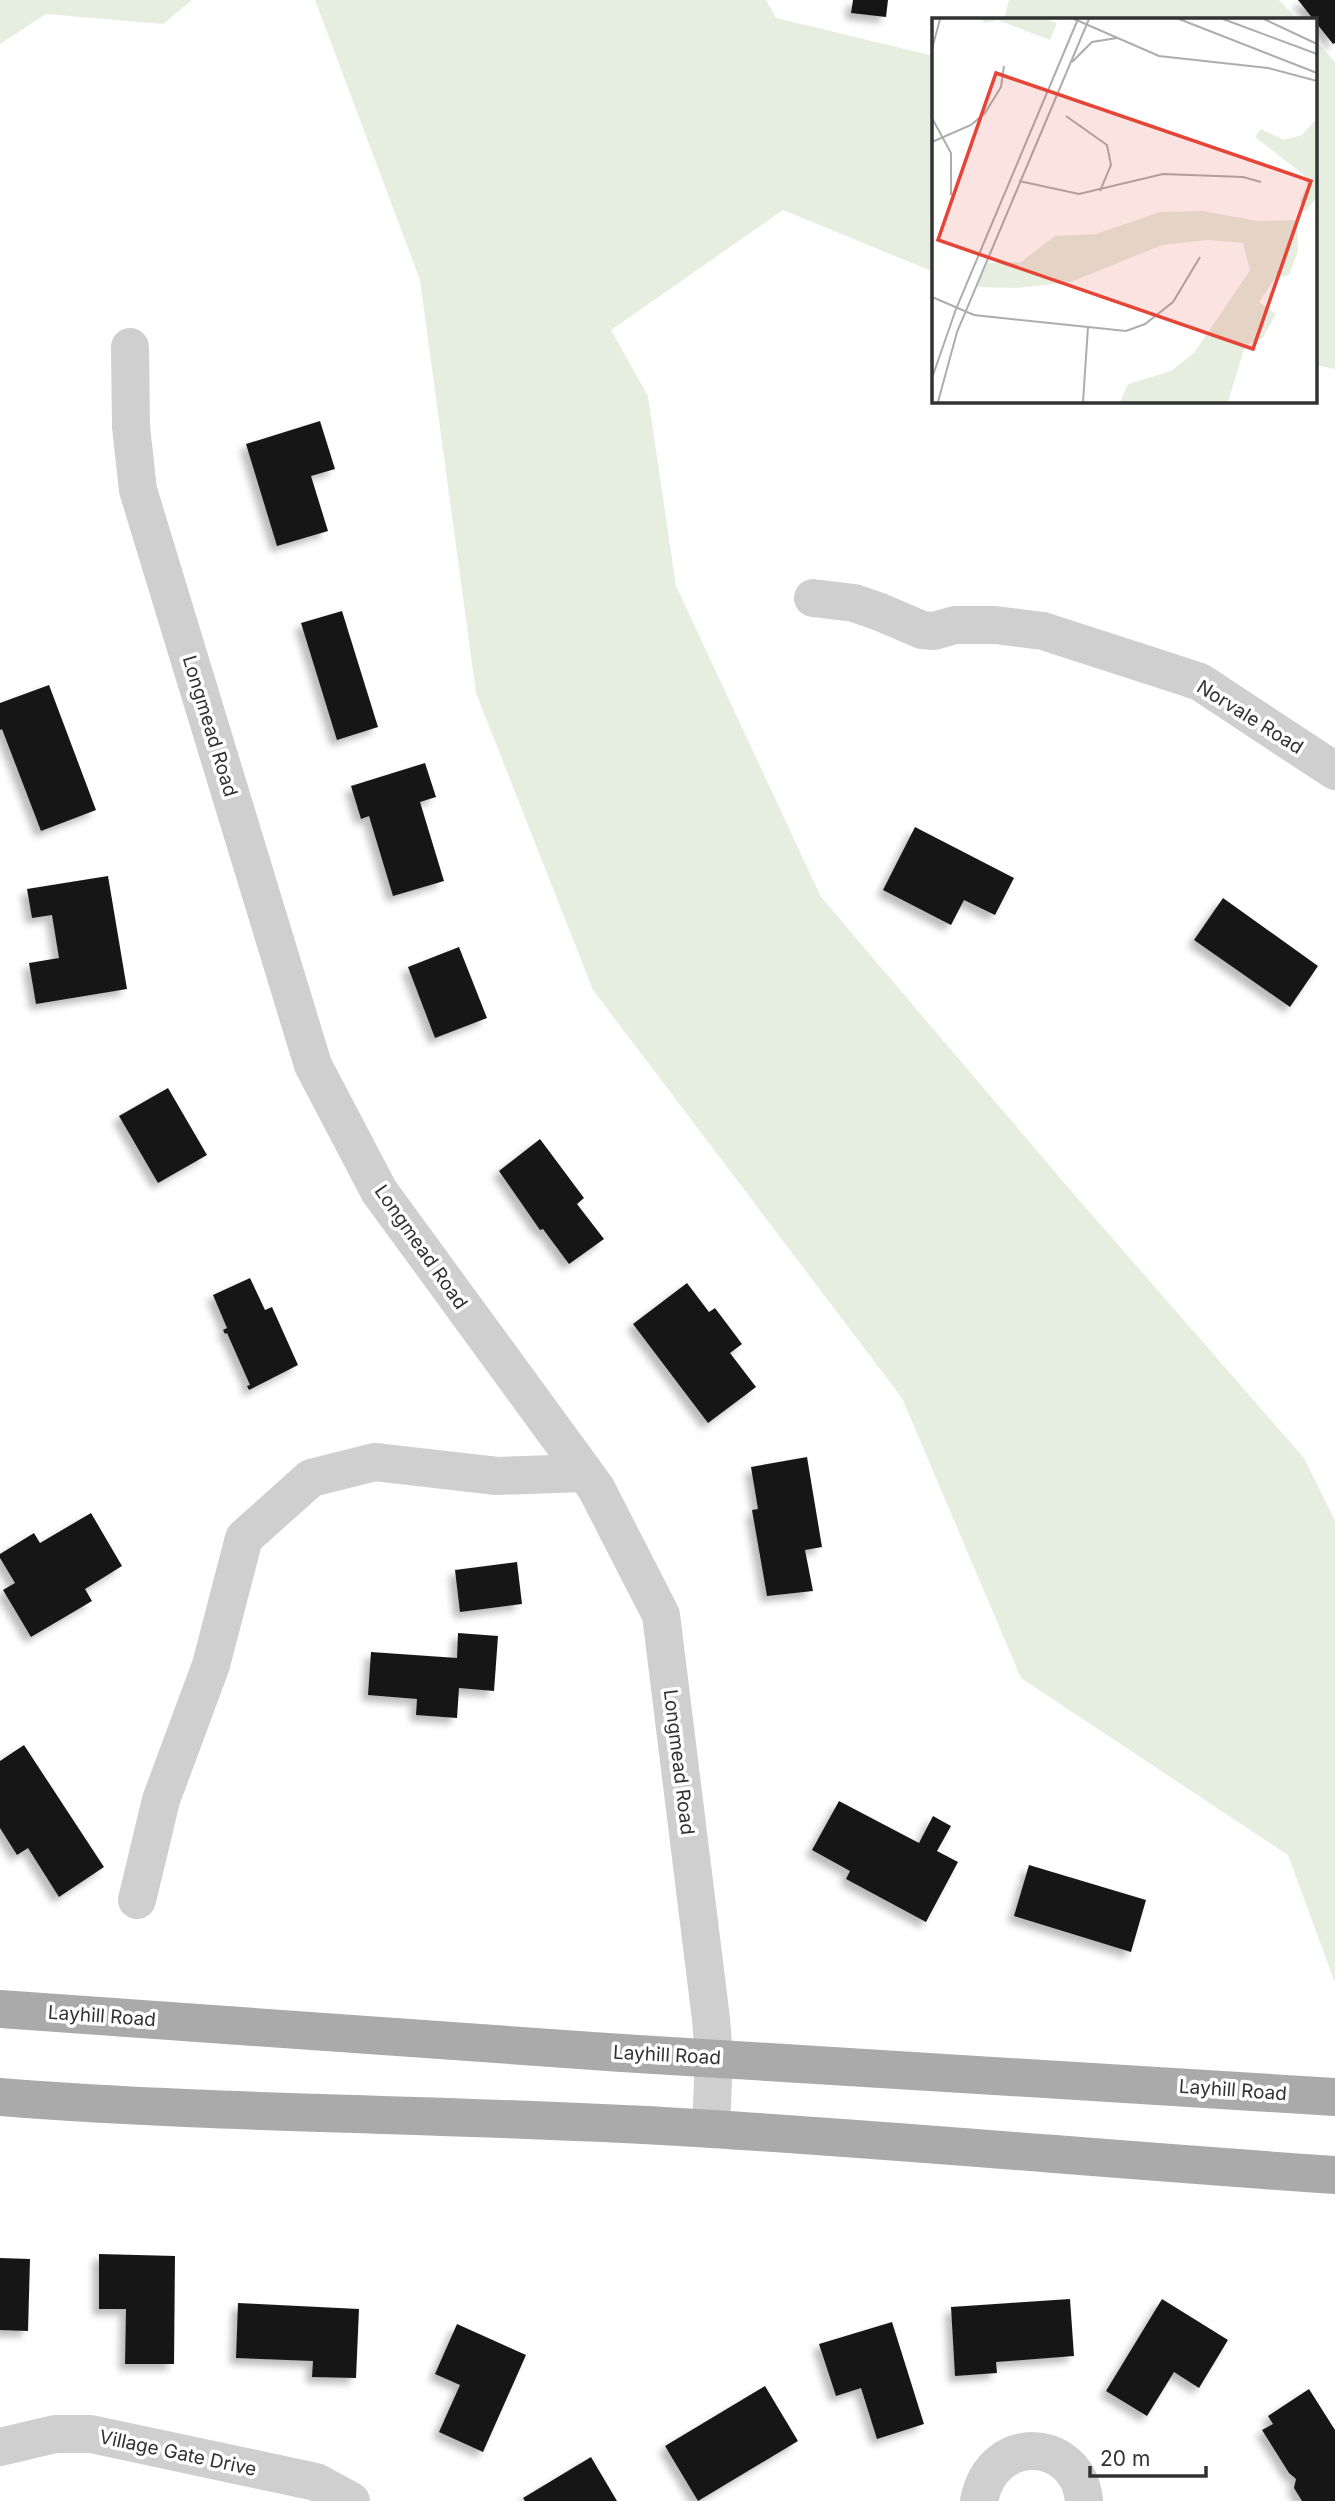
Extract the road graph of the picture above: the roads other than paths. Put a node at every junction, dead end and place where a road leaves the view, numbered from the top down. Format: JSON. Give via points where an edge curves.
{"nodes":[{"id":1,"x":130,"y":347,"type":"dead end"},
{"id":2,"x":813,"y":598,"type":"dead end"},
{"id":3,"x":1335,"y":771,"type":"edge"},
{"id":4,"x":584,"y":1473,"type":"junction"},
{"id":5,"x":136,"y":1900,"type":"dead end"},
{"id":6,"x":0,"y":2009,"type":"edge"},
{"id":7,"x":714,"y":2057,"type":"junction"},
{"id":8,"x":1335,"y":2096,"type":"edge"},
{"id":9,"x":0,"y":2097,"type":"edge"},
{"id":10,"x":711,"y":2129,"type":"junction"},
{"id":11,"x":1335,"y":2175,"type":"edge"},
{"id":12,"x":0,"y":2447,"type":"edge"},
{"id":13,"x":351,"y":2501,"type":"edge"},
{"id":14,"x":979,"y":2501,"type":"edge"},
{"id":15,"x":1084,"y":2501,"type":"edge"}],
"edges":[{"from":1,"to":4,"type":"street","name":"Longmead Road","via":[[138,490],[313,1065],[379,1191]]},
{"from":2,"to":3,"type":"street","name":"Norvale Road","via":[[853,603],[922,630],[982,625],[1042,631],[1200,682]]},
{"from":4,"to":5,"type":"street","via":[[497,1476],[375,1462],[312,1478],[244,1538],[211,1665],[161,1800]]},
{"from":4,"to":7,"type":"street","name":"Longmead Road","via":[[661,1615]]},
{"from":6,"to":7,"type":"main road","name":"Layhill Road"},
{"from":7,"to":8,"type":"main road","name":"Layhill Road"},
{"from":7,"to":10,"type":"street","name":"Longmead Road"},
{"from":9,"to":10,"type":"main road","via":[[108,2106]]},
{"from":10,"to":11,"type":"main road"},
{"from":12,"to":13,"type":"street","name":"Village Gate Drive","via":[[55,2434],[91,2434],[316,2482]]},
{"from":14,"to":15,"type":"street","via":[[990,2470],[1020,2452],[1038,2451],[1069,2466],[1079,2480]]}]}
